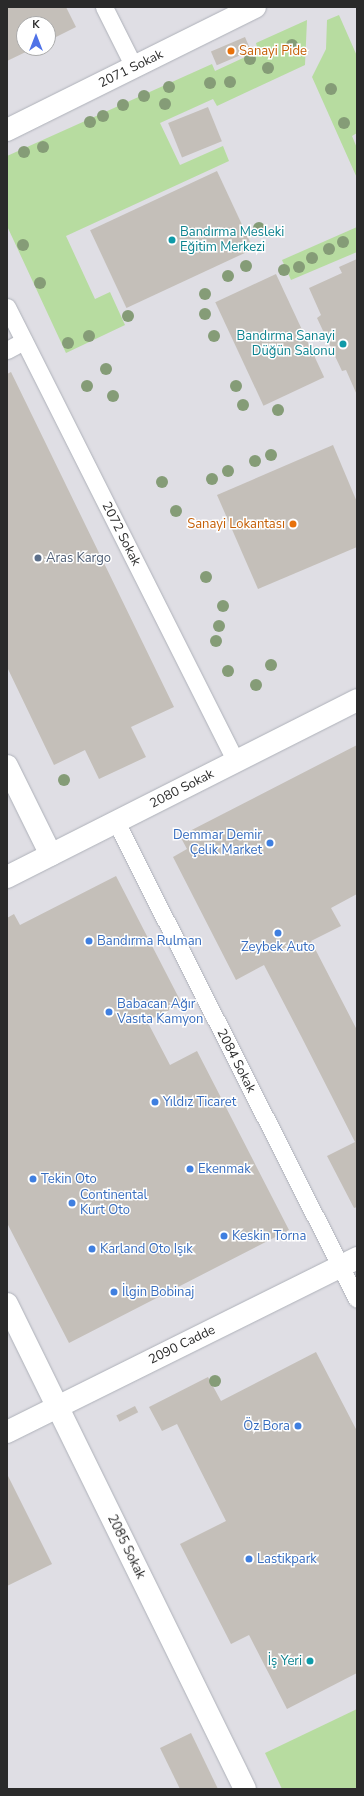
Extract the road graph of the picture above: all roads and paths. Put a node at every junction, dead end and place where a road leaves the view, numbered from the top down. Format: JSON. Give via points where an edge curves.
{"nodes":[{"id":1,"x":104,"y":7,"type":"edge"},
{"id":2,"x":255,"y":7,"type":"edge"},
{"id":3,"x":134,"y":67,"type":"junction"},
{"id":4,"x":7,"y":130,"type":"edge"},
{"id":5,"x":7,"y":307,"type":"edge"},
{"id":6,"x":24,"y":341,"type":"junction"},
{"id":7,"x":7,"y":350,"type":"edge"},
{"id":8,"x":357,"y":700,"type":"edge"},
{"id":9,"x":236,"y":762,"type":"junction"},
{"id":10,"x":7,"y":766,"type":"edge"},
{"id":11,"x":116,"y":822,"type":"junction"},
{"id":12,"x":51,"y":855,"type":"junction"},
{"id":13,"x":7,"y":877,"type":"edge"},
{"id":14,"x":349,"y":1262,"type":"edge"},
{"id":15,"x":357,"y":1299,"type":"edge"},
{"id":16,"x":7,"y":1304,"type":"edge"},
{"id":17,"x":57,"y":1407,"type":"junction"},
{"id":18,"x":7,"y":1432,"type":"edge"},
{"id":19,"x":245,"y":1789,"type":"edge"}],
"edges":[{"from":1,"to":3,"type":"lane"},
{"from":2,"to":3,"type":"street","name":"2071 Sokak"},
{"from":3,"to":4,"type":"street","name":"2071 Sokak"},
{"from":5,"to":6,"type":"lane","name":"2072 Sokak"},
{"from":6,"to":7,"type":"lane"},
{"from":6,"to":9,"type":"lane","name":"2072 Sokak"},
{"from":8,"to":9,"type":"street","name":"2080 Sokak"},
{"from":9,"to":11,"type":"street","name":"2080 Sokak"},
{"from":10,"to":12,"type":"street"},
{"from":11,"to":12,"type":"street","name":"2080 Sokak"},
{"from":11,"to":14,"type":"lane","name":"2084 Sokak"},
{"from":12,"to":13,"type":"street","name":"2080 Sokak"},
{"from":14,"to":15,"type":"lane","name":"2084 Sokak"},
{"from":14,"to":17,"type":"street","name":"2090 Cadde"},
{"from":16,"to":17,"type":"street","name":"2085 Sokak"},
{"from":17,"to":18,"type":"street","name":"2090 Cadde"},
{"from":17,"to":19,"type":"street","name":"2085 Sokak"}]}
